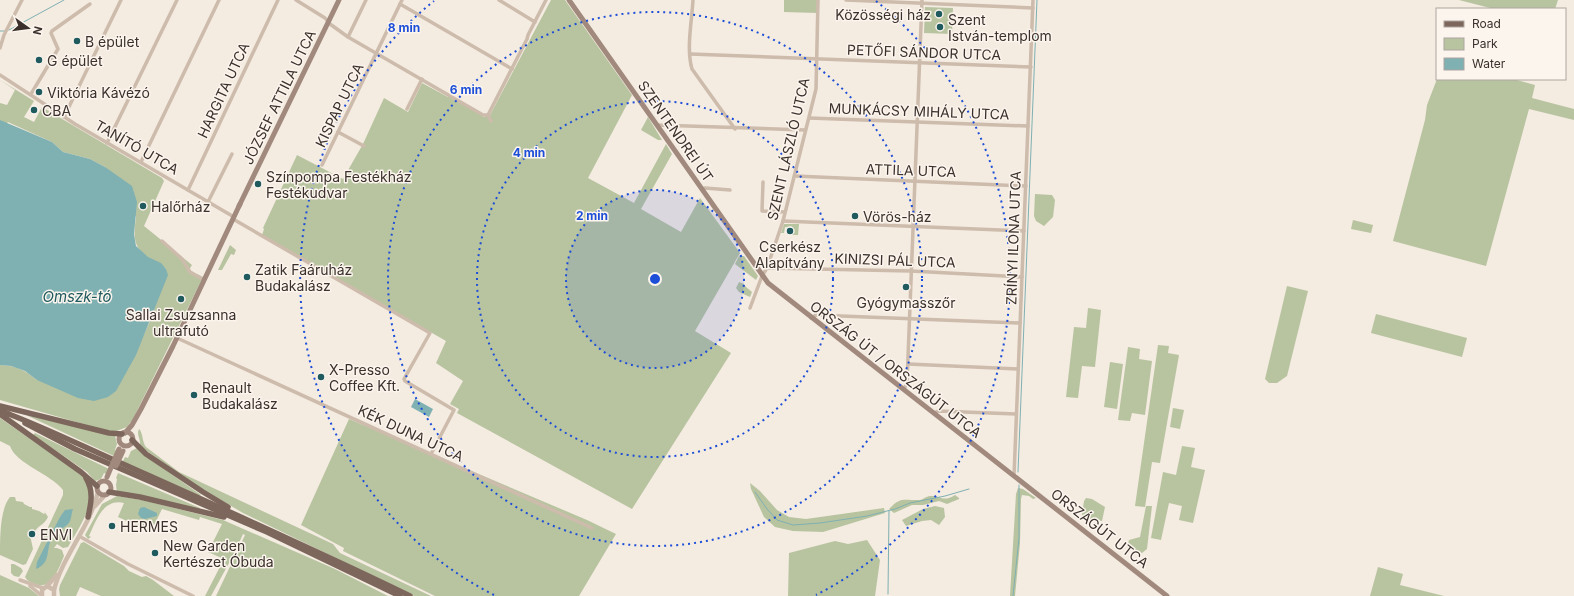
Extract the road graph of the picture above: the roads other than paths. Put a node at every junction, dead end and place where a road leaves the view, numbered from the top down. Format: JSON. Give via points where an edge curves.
{"nodes":[{"id":1,"x":22,"y":0,"type":"edge"},
{"id":2,"x":121,"y":0,"type":"edge"},
{"id":3,"x":177,"y":0,"type":"edge"},
{"id":4,"x":219,"y":0,"type":"edge"},
{"id":5,"x":278,"y":0,"type":"edge"},
{"id":6,"x":297,"y":0,"type":"edge"},
{"id":7,"x":339,"y":0,"type":"edge"},
{"id":8,"x":366,"y":0,"type":"edge"},
{"id":9,"x":499,"y":0,"type":"edge"},
{"id":10,"x":546,"y":0,"type":"edge"},
{"id":11,"x":569,"y":0,"type":"edge"},
{"id":12,"x":693,"y":0,"type":"edge"},
{"id":13,"x":818,"y":0,"type":"edge"},
{"id":14,"x":846,"y":0,"type":"edge"},
{"id":15,"x":1033,"y":0,"type":"edge"},
{"id":16,"x":401,"y":2,"type":"edge"},
{"id":17,"x":922,"y":2,"type":"edge"},
{"id":18,"x":90,"y":4,"type":"dead end"},
{"id":19,"x":1033,"y":8,"type":"junction"},
{"id":20,"x":329,"y":22,"type":"junction"},
{"id":21,"x":535,"y":22,"type":"junction"},
{"id":22,"x":348,"y":37,"type":"junction"},
{"id":23,"x":0,"y":48,"type":"edge"},
{"id":24,"x":377,"y":54,"type":"junction"},
{"id":25,"x":690,"y":54,"type":"junction"},
{"id":26,"x":817,"y":59,"type":"junction"},
{"id":27,"x":919,"y":62,"type":"junction"},
{"id":28,"x":1031,"y":67,"type":"junction"},
{"id":29,"x":512,"y":69,"type":"junction"},
{"id":30,"x":0,"y":75,"type":"edge"},
{"id":31,"x":422,"y":79,"type":"junction"},
{"id":32,"x":31,"y":94,"type":"junction"},
{"id":33,"x":407,"y":109,"type":"dead end"},
{"id":34,"x":488,"y":115,"type":"junction"},
{"id":35,"x":64,"y":116,"type":"junction"},
{"id":36,"x":809,"y":118,"type":"junction"},
{"id":37,"x":491,"y":121,"type":"dead end"},
{"id":38,"x":916,"y":121,"type":"junction"},
{"id":39,"x":657,"y":125,"type":"junction"},
{"id":40,"x":1028,"y":126,"type":"junction"},
{"id":41,"x":735,"y":129,"type":"junction"},
{"id":42,"x":805,"y":130,"type":"junction"},
{"id":43,"x":338,"y":132,"type":"junction"},
{"id":44,"x":107,"y":143,"type":"junction"},
{"id":45,"x":364,"y":146,"type":"dead end"},
{"id":46,"x":232,"y":154,"type":"dead end"},
{"id":47,"x":141,"y":162,"type":"junction"},
{"id":48,"x":322,"y":166,"type":"dead end"},
{"id":49,"x":795,"y":176,"type":"junction"},
{"id":50,"x":914,"y":181,"type":"junction"},
{"id":51,"x":763,"y":182,"type":"dead end"},
{"id":52,"x":1026,"y":186,"type":"junction"},
{"id":53,"x":702,"y":189,"type":"junction"},
{"id":54,"x":188,"y":190,"type":"junction"},
{"id":55,"x":730,"y":190,"type":"dead end"},
{"id":56,"x":208,"y":202,"type":"junction"},
{"id":57,"x":785,"y":212,"type":"junction"},
{"id":58,"x":234,"y":217,"type":"junction"},
{"id":59,"x":783,"y":221,"type":"junction"},
{"id":60,"x":913,"y":226,"type":"junction"},
{"id":61,"x":1024,"y":231,"type":"junction"},
{"id":62,"x":162,"y":241,"type":"dead end"},
{"id":63,"x":768,"y":268,"type":"junction"},
{"id":64,"x":911,"y":271,"type":"junction"},
{"id":65,"x":762,"y":276,"type":"junction"},
{"id":66,"x":1022,"y":277,"type":"junction"},
{"id":67,"x":204,"y":280,"type":"junction"},
{"id":68,"x":750,"y":308,"type":"dead end"},
{"id":69,"x":812,"y":318,"type":"junction"},
{"id":70,"x":910,"y":318,"type":"junction"},
{"id":71,"x":1020,"y":323,"type":"junction"},
{"id":72,"x":177,"y":338,"type":"junction"},
{"id":73,"x":908,"y":364,"type":"junction"},
{"id":74,"x":1018,"y":369,"type":"junction"},
{"id":75,"x":904,"y":389,"type":"junction"},
{"id":76,"x":0,"y":406,"type":"edge"},
{"id":77,"x":141,"y":409,"type":"junction"},
{"id":78,"x":0,"y":410,"type":"edge"},
{"id":79,"x":3,"y":413,"type":"edge"},
{"id":80,"x":934,"y":413,"type":"junction"},
{"id":81,"x":1016,"y":414,"type":"junction"},
{"id":82,"x":124,"y":433,"type":"junction"},
{"id":83,"x":132,"y":439,"type":"junction"},
{"id":84,"x":120,"y":443,"type":"junction"},
{"id":85,"x":126,"y":446,"type":"junction"},
{"id":86,"x":121,"y":450,"type":"junction"},
{"id":87,"x":431,"y":454,"type":"junction"},
{"id":88,"x":81,"y":472,"type":"junction"},
{"id":89,"x":1016,"y":477,"type":"junction"},
{"id":90,"x":106,"y":483,"type":"junction"},
{"id":91,"x":98,"y":489,"type":"junction"},
{"id":92,"x":107,"y":494,"type":"junction"},
{"id":93,"x":88,"y":517,"type":"junction"},
{"id":94,"x":238,"y":517,"type":"junction"},
{"id":95,"x":592,"y":528,"type":"dead end"},
{"id":96,"x":78,"y":536,"type":"junction"},
{"id":97,"x":64,"y":563,"type":"junction"},
{"id":98,"x":20,"y":580,"type":"dead end"},
{"id":99,"x":26,"y":583,"type":"junction"},
{"id":100,"x":45,"y":587,"type":"junction"},
{"id":101,"x":54,"y":590,"type":"junction"},
{"id":102,"x":41,"y":595,"type":"edge"},
{"id":103,"x":54,"y":596,"type":"edge"},
{"id":104,"x":193,"y":596,"type":"edge"},
{"id":105,"x":400,"y":596,"type":"edge"},
{"id":106,"x":410,"y":596,"type":"edge"},
{"id":107,"x":1167,"y":596,"type":"edge"}],
"edges":[{"from":1,"to":23,"type":"street"},
{"from":2,"to":35,"type":"street"},
{"from":3,"to":44,"type":"street"},
{"from":4,"to":47,"type":"street"},
{"from":5,"to":54,"type":"street","name":"HARGITA UTCA"},
{"from":6,"to":20,"type":"street"},
{"from":7,"to":20,"type":"main road","name":"JÓZSEF ATTILA UTCA"},
{"from":8,"to":22,"type":"street"},
{"from":9,"to":21,"type":"street"},
{"from":10,"to":21,"type":"street"},
{"from":11,"to":39,"type":"main road","name":"SZENTENDREI ÚT"},
{"from":12,"to":25,"type":"street"},
{"from":13,"to":26,"type":"street","name":"SZENT LÁSZLÓ UTCA"},
{"from":14,"to":17,"type":"street"},
{"from":15,"to":19,"type":"street","name":"ZRÍNYI ILONA UTCA"},
{"from":16,"to":24,"type":"street","name":"KISPAP UTCA"},
{"from":16,"to":29,"type":"street"},
{"from":17,"to":19,"type":"street"},
{"from":17,"to":27,"type":"street"},
{"from":18,"to":32,"type":"street","via":[[52,31],[58,49]]},
{"from":19,"to":28,"type":"street","name":"ZRÍNYI ILONA UTCA"},
{"from":20,"to":22,"type":"street"},
{"from":20,"to":58,"type":"main road","name":"JÓZSEF ATTILA UTCA"},
{"from":21,"to":29,"type":"street"},
{"from":22,"to":24,"type":"street"},
{"from":24,"to":31,"type":"street"},
{"from":24,"to":43,"type":"street","name":"KISPAP UTCA"},
{"from":25,"to":26,"type":"street","name":"PETŐFI SÁNDOR UTCA"},
{"from":25,"to":41,"type":"street","via":[[692,69]]},
{"from":26,"to":27,"type":"street","name":"PETŐFI SÁNDOR UTCA"},
{"from":26,"to":36,"type":"street","name":"SZENT LÁSZLÓ UTCA","via":[[816,89]]},
{"from":27,"to":28,"type":"street","name":"PETŐFI SÁNDOR UTCA"},
{"from":27,"to":38,"type":"street"},
{"from":28,"to":40,"type":"street","name":"ZRÍNYI ILONA UTCA"},
{"from":29,"to":34,"type":"street"},
{"from":30,"to":32,"type":"street","name":"TANÍTÓ UTCA"},
{"from":31,"to":33,"type":"street"},
{"from":31,"to":34,"type":"street","via":[[483,115]]},
{"from":32,"to":35,"type":"street","name":"TANÍTÓ UTCA"},
{"from":34,"to":37,"type":"street"},
{"from":35,"to":44,"type":"street","name":"TANÍTÓ UTCA"},
{"from":36,"to":38,"type":"street","name":"MUNKÁCSY MIHÁLY UTCA"},
{"from":36,"to":42,"type":"street","name":"SZENT LÁSZLÓ UTCA"},
{"from":38,"to":40,"type":"street","name":"MUNKÁCSY MIHÁLY UTCA"},
{"from":38,"to":50,"type":"street"},
{"from":39,"to":41,"type":"street"},
{"from":39,"to":53,"type":"main road","name":"SZENTENDREI ÚT"},
{"from":40,"to":52,"type":"street","name":"ZRÍNYI ILONA UTCA"},
{"from":41,"to":42,"type":"street"},
{"from":42,"to":49,"type":"street","name":"SZENT LÁSZLÓ UTCA"},
{"from":43,"to":45,"type":"street"},
{"from":43,"to":48,"type":"street","name":"KISPAP UTCA"},
{"from":44,"to":47,"type":"street","name":"TANÍTÓ UTCA"},
{"from":46,"to":56,"type":"street"},
{"from":47,"to":54,"type":"street","name":"TANÍTÓ UTCA"},
{"from":49,"to":50,"type":"street","name":"ATTILA UTCA"},
{"from":49,"to":57,"type":"street","name":"SZENT LÁSZLÓ UTCA"},
{"from":50,"to":52,"type":"street","name":"ATTILA UTCA"},
{"from":50,"to":60,"type":"street"},
{"from":51,"to":57,"type":"street","via":[[762,211]]},
{"from":52,"to":61,"type":"street","name":"ZRÍNYI ILONA UTCA"},
{"from":53,"to":55,"type":"street"},
{"from":53,"to":65,"type":"main road","name":"SZENTENDREI ÚT"},
{"from":54,"to":56,"type":"street","name":"TANÍTÓ UTCA"},
{"from":56,"to":58,"type":"street","name":"TANÍTÓ UTCA"},
{"from":57,"to":59,"type":"street","name":"SZENT LÁSZLÓ UTCA"},
{"from":58,"to":67,"type":"main road","name":"JÓZSEF ATTILA UTCA"},
{"from":58,"to":87,"type":"street","name":"TANÍTÓ UTCA","via":[[430,333],[404,378],[454,410]]},
{"from":59,"to":60,"type":"street"},
{"from":59,"to":63,"type":"street","name":"SZENT LÁSZLÓ UTCA"},
{"from":60,"to":61,"type":"street"},
{"from":60,"to":64,"type":"street"},
{"from":61,"to":66,"type":"street","name":"ZRÍNYI ILONA UTCA"},
{"from":62,"to":67,"type":"street","via":[[182,259],[190,272]]},
{"from":63,"to":64,"type":"street","name":"KINIZSI PÁL UTCA"},
{"from":63,"to":65,"type":"street","name":"SZENT LÁSZLÓ UTCA"},
{"from":64,"to":66,"type":"street","name":"KINIZSI PÁL UTCA"},
{"from":64,"to":70,"type":"street"},
{"from":65,"to":68,"type":"street","name":"SZENT LÁSZLÓ UTCA"},
{"from":65,"to":69,"type":"main road","name":"ORSZÁG ÚT / ORSZÁGÚT UTCA"},
{"from":66,"to":71,"type":"street","name":"ZRÍNYI ILONA UTCA"},
{"from":67,"to":72,"type":"main road","name":"JÓZSEF ATTILA UTCA"},
{"from":69,"to":70,"type":"street","via":[[816,315]]},
{"from":69,"to":75,"type":"main road","name":"ORSZÁG ÚT / ORSZÁGÚT UTCA"},
{"from":70,"to":71,"type":"street"},
{"from":70,"to":73,"type":"street"},
{"from":71,"to":74,"type":"street","name":"ZRÍNYI ILONA UTCA"},
{"from":72,"to":77,"type":"main road","name":"JÓZSEF ATTILA UTCA"},
{"from":72,"to":87,"type":"street","name":"KÉK DUNA UTCA"},
{"from":73,"to":74,"type":"street"},
{"from":73,"to":75,"type":"street","via":[[907,383]]},
{"from":74,"to":81,"type":"street","name":"ZRÍNYI ILONA UTCA"},
{"from":75,"to":80,"type":"main road","name":"ORSZÁG ÚT / ORSZÁGÚT UTCA"},
{"from":76,"to":82,"type":"main road","via":[[108,433]]},
{"from":77,"to":82,"type":"main road","name":"JÓZSEF ATTILA UTCA"},
{"from":77,"to":83,"type":"main road","name":"JÓZSEF ATTILA UTCA"},
{"from":78,"to":79,"type":"main road"},
{"from":79,"to":88,"type":"main road"},
{"from":79,"to":94,"type":"main road","via":[[42,427]]},
{"from":80,"to":81,"type":"street","via":[[938,411]]},
{"from":80,"to":89,"type":"main road","name":"ORSZÁG ÚT / ORSZÁGÚT UTCA"},
{"from":81,"to":89,"type":"street","name":"ZRÍNYI ILONA UTCA"},
{"from":82,"to":83,"type":"main road","via":[[129,434]]},
{"from":82,"to":84,"type":"main road","via":[[120,437]]},
{"from":83,"to":85,"type":"main road"},
{"from":83,"to":94,"type":"main road","via":[[146,454],[232,509]]},
{"from":84,"to":85,"type":"main road"},
{"from":84,"to":86,"type":"main road"},
{"from":85,"to":86,"type":"main road"},
{"from":86,"to":90,"type":"main road","bridge":true},
{"from":87,"to":95,"type":"street","name":"KÉK DUNA UTCA"},
{"from":88,"to":91,"type":"main road"},
{"from":88,"to":93,"type":"main road","via":[[90,484]]},
{"from":89,"to":107,"type":"main road","name":"ORSZÁGÚT UTCA"},
{"from":90,"to":91,"type":"main road","via":[[100,483]]},
{"from":90,"to":92,"type":"main road","via":[[110,488]]},
{"from":91,"to":92,"type":"main road","via":[[102,495]]},
{"from":91,"to":93,"type":"street"},
{"from":92,"to":93,"type":"street"},
{"from":92,"to":94,"type":"main road","via":[[140,497]]},
{"from":93,"to":96,"type":"street"},
{"from":94,"to":105,"type":"main road"},
{"from":94,"to":106,"type":"main road"},
{"from":96,"to":97,"type":"street"},
{"from":96,"to":104,"type":"street"},
{"from":97,"to":100,"type":"street","via":[[56,578]]},
{"from":97,"to":101,"type":"street"},
{"from":98,"to":99,"type":"street"},
{"from":99,"to":100,"type":"street"},
{"from":99,"to":102,"type":"street"},
{"from":100,"to":101,"type":"street"},
{"from":100,"to":102,"type":"street"},
{"from":101,"to":103,"type":"street"}]}
